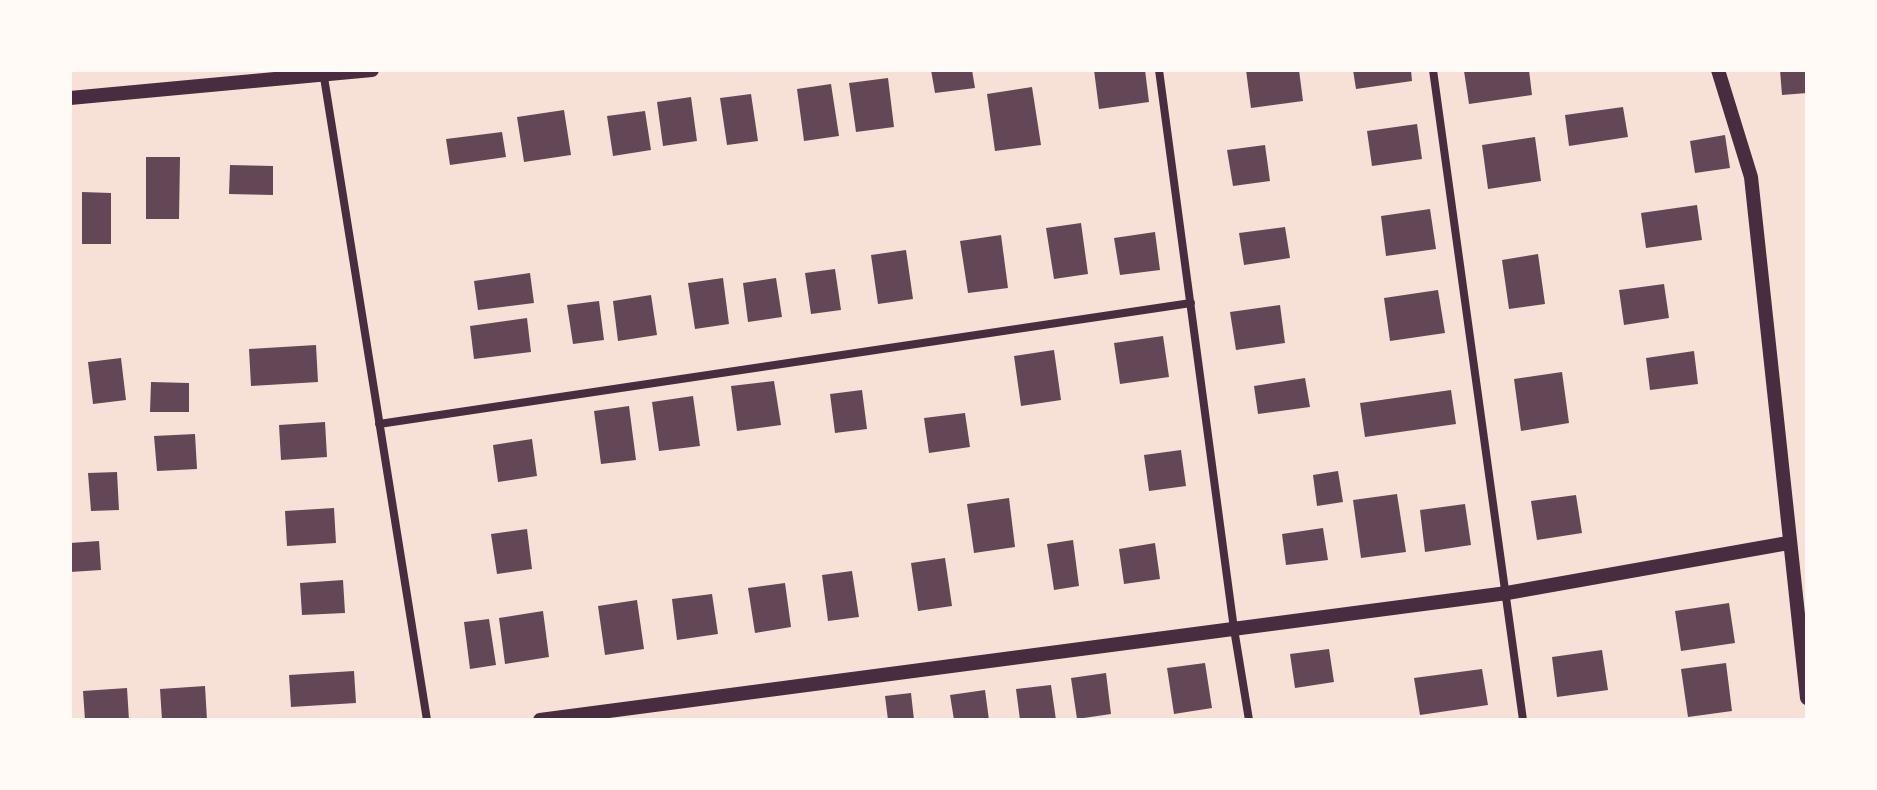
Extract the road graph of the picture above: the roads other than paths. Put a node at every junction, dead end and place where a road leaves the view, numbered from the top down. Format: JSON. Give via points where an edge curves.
{"nodes":[{"id":1,"x":372,"y":70,"type":"edge"},
{"id":2,"x":1159,"y":70,"type":"edge"},
{"id":3,"x":1433,"y":70,"type":"edge"},
{"id":4,"x":1718,"y":70,"type":"edge"},
{"id":5,"x":324,"y":72,"type":"edge"},
{"id":6,"x":70,"y":98,"type":"edge"},
{"id":7,"x":1191,"y":303,"type":"junction"},
{"id":8,"x":379,"y":424,"type":"junction"},
{"id":9,"x":1788,"y":543,"type":"junction"},
{"id":10,"x":1507,"y":593,"type":"junction"},
{"id":11,"x":1234,"y":629,"type":"junction"},
{"id":12,"x":1807,"y":698,"type":"edge"},
{"id":13,"x":427,"y":720,"type":"edge"},
{"id":14,"x":540,"y":720,"type":"edge"},
{"id":15,"x":1249,"y":720,"type":"edge"},
{"id":16,"x":1523,"y":720,"type":"edge"}],
"edges":[{"from":1,"to":5,"type":"street"},
{"from":2,"to":7,"type":"street"},
{"from":3,"to":10,"type":"street"},
{"from":4,"to":9,"type":"street","via":[[1751,177]]},
{"from":5,"to":6,"type":"street"},
{"from":5,"to":8,"type":"street"},
{"from":7,"to":8,"type":"street"},
{"from":7,"to":11,"type":"street"},
{"from":8,"to":13,"type":"street"},
{"from":9,"to":10,"type":"street"},
{"from":9,"to":12,"type":"street"},
{"from":10,"to":11,"type":"street"},
{"from":10,"to":16,"type":"street"},
{"from":11,"to":14,"type":"street"},
{"from":11,"to":15,"type":"street"}]}
